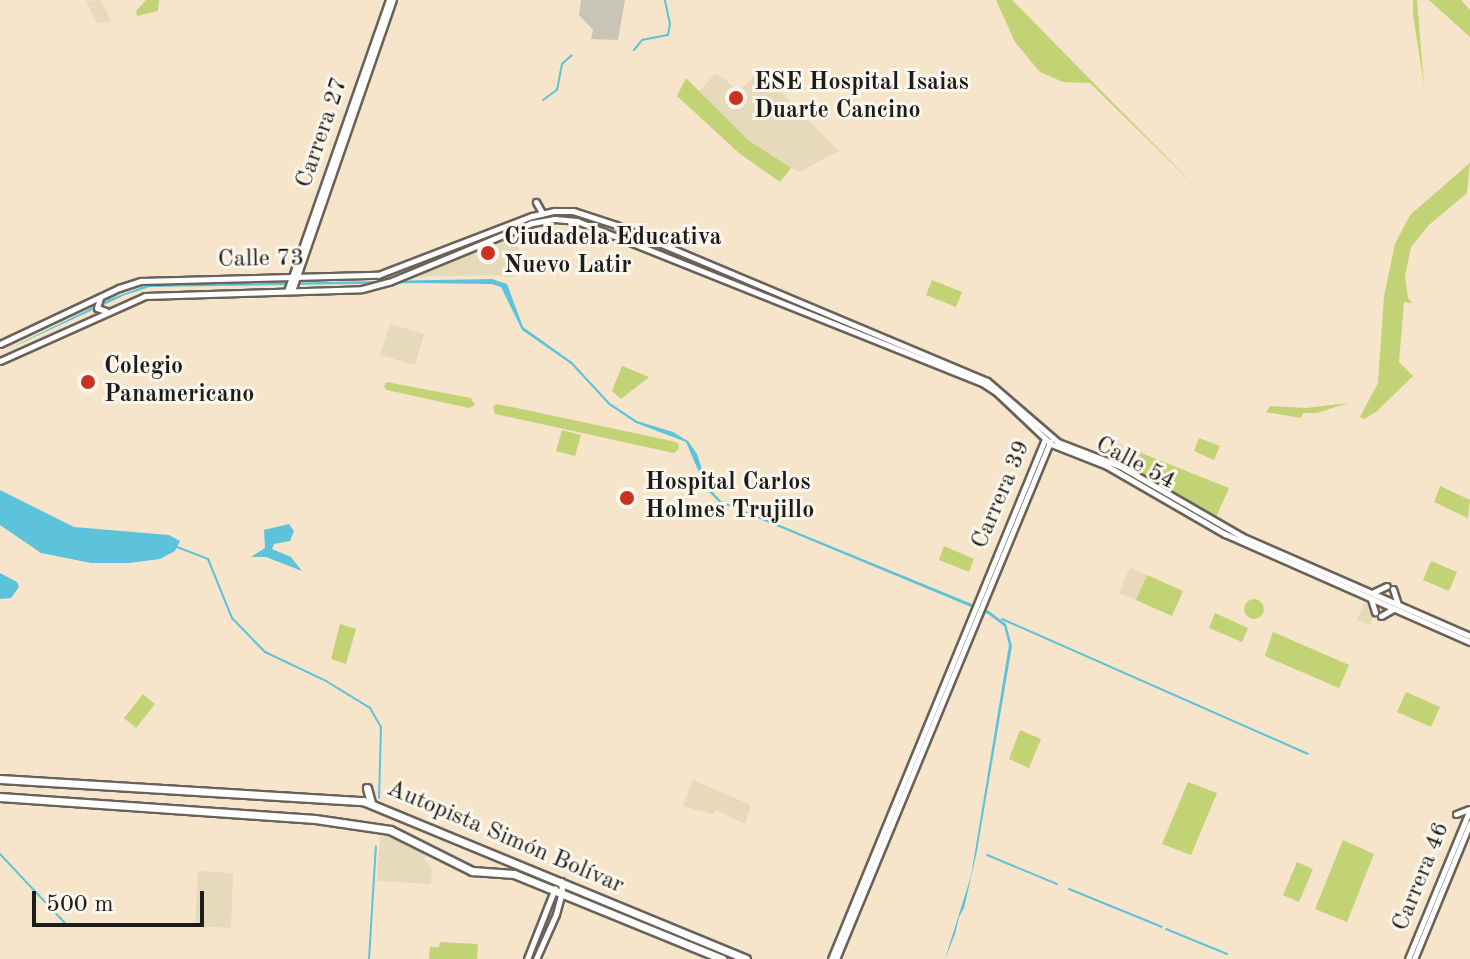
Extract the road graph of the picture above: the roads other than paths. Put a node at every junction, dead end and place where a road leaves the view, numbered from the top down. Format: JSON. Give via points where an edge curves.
{"nodes":[{"id":1,"x":391,"y":0,"type":"edge"},
{"id":2,"x":536,"y":202,"type":"dead end"},
{"id":3,"x":543,"y":213,"type":"junction"},
{"id":4,"x":589,"y":215,"type":"junction"},
{"id":5,"x":601,"y":219,"type":"junction"},
{"id":6,"x":584,"y":224,"type":"junction"},
{"id":7,"x":597,"y":228,"type":"junction"},
{"id":8,"x":464,"y":242,"type":"junction"},
{"id":9,"x":450,"y":248,"type":"junction"},
{"id":10,"x":465,"y":251,"type":"junction"},
{"id":11,"x":452,"y":256,"type":"junction"},
{"id":12,"x":734,"y":276,"type":"junction"},
{"id":13,"x":745,"y":280,"type":"junction"},
{"id":14,"x":292,"y":284,"type":"junction"},
{"id":15,"x":731,"y":284,"type":"junction"},
{"id":16,"x":743,"y":289,"type":"junction"},
{"id":17,"x":98,"y":300,"type":"junction"},
{"id":18,"x":107,"y":311,"type":"junction"},
{"id":19,"x":847,"y":322,"type":"junction"},
{"id":20,"x":861,"y":328,"type":"junction"},
{"id":21,"x":843,"y":330,"type":"junction"},
{"id":22,"x":858,"y":336,"type":"junction"},
{"id":23,"x":0,"y":344,"type":"edge"},
{"id":24,"x":0,"y":361,"type":"edge"},
{"id":25,"x":1046,"y":442,"type":"junction"},
{"id":26,"x":1203,"y":519,"type":"junction"},
{"id":27,"x":1226,"y":531,"type":"junction"},
{"id":28,"x":1007,"y":534,"type":"junction"},
{"id":29,"x":1369,"y":594,"type":"junction"},
{"id":30,"x":978,"y":601,"type":"junction"},
{"id":31,"x":1400,"y":608,"type":"junction"},
{"id":32,"x":1470,"y":639,"type":"edge"},
{"id":33,"x":0,"y":779,"type":"edge"},
{"id":34,"x":367,"y":788,"type":"dead end"},
{"id":35,"x":0,"y":797,"type":"edge"},
{"id":36,"x":377,"y":806,"type":"junction"},
{"id":37,"x":1470,"y":809,"type":"edge"},
{"id":38,"x":1456,"y":814,"type":"dead end"},
{"id":39,"x":1470,"y":823,"type":"edge"},
{"id":40,"x":561,"y":881,"type":"junction"},
{"id":41,"x":553,"y":891,"type":"junction"},
{"id":42,"x":562,"y":895,"type":"junction"},
{"id":43,"x":527,"y":959,"type":"edge"},
{"id":44,"x":536,"y":959,"type":"edge"},
{"id":45,"x":722,"y":959,"type":"edge"},
{"id":46,"x":746,"y":959,"type":"edge"},
{"id":47,"x":833,"y":959,"type":"edge"},
{"id":48,"x":1411,"y":959,"type":"edge"}],
"edges":[{"from":1,"to":14,"type":"main road","name":"Carrera 27"},
{"from":2,"to":3,"type":"main road"},
{"from":3,"to":4,"type":"main road","name":"Calle 73"},
{"from":3,"to":8,"type":"main road","name":"Calle 73"},
{"from":4,"to":5,"type":"main road","name":"Calle 73"},
{"from":4,"to":6,"type":"main road","via":[[591,221]]},
{"from":5,"to":7,"type":"main road","via":[[595,222]]},
{"from":5,"to":12,"type":"main road","name":"Calle 54"},
{"from":6,"to":7,"type":"main road","name":"Calle 73"},
{"from":6,"to":10,"type":"main road","name":"Calle 73","via":[[555,219],[524,226]]},
{"from":7,"to":15,"type":"main road","name":"Calle 54"},
{"from":8,"to":9,"type":"main road","name":"Calle 73"},
{"from":8,"to":10,"type":"main road","via":[[460,248]]},
{"from":9,"to":11,"type":"main road"},
{"from":9,"to":14,"type":"main road","name":"Calle 73","via":[[382,274]]},
{"from":10,"to":11,"type":"main road","name":"Calle 73"},
{"from":11,"to":14,"type":"main road","name":"Calle 73","via":[[375,286]]},
{"from":12,"to":13,"type":"main road","name":"Calle 54"},
{"from":12,"to":15,"type":"main road"},
{"from":13,"to":16,"type":"main road"},
{"from":13,"to":19,"type":"main road","name":"Calle 54"},
{"from":14,"to":17,"type":"main road","name":"Calle 73","via":[[141,281]]},
{"from":14,"to":18,"type":"main road","name":"Calle 73","via":[[155,294]]},
{"from":15,"to":16,"type":"main road","name":"Calle 54"},
{"from":16,"to":21,"type":"main road","name":"Calle 54"},
{"from":17,"to":18,"type":"main road","via":[[99,311]]},
{"from":17,"to":23,"type":"main road","name":"Calle 73"},
{"from":18,"to":24,"type":"main road","name":"Calle 73"},
{"from":19,"to":20,"type":"main road","name":"Calle 54"},
{"from":19,"to":21,"type":"main road","via":[[849,327]]},
{"from":20,"to":22,"type":"main road","via":[[855,331]]},
{"from":20,"to":25,"type":"main road","name":"Calle 54","via":[[992,384]]},
{"from":21,"to":22,"type":"main road","name":"Calle 54"},
{"from":22,"to":25,"type":"main road","name":"Calle 54","via":[[988,386]]},
{"from":25,"to":26,"type":"main road","name":"Calle 54","via":[[1107,466]]},
{"from":25,"to":26,"type":"main road","name":"Calle 54","via":[[1120,466]]},
{"from":25,"to":28,"type":"main road","name":"Carrera 39"},
{"from":26,"to":27,"type":"main road","name":"Calle 54"},
{"from":26,"to":27,"type":"main road","via":[[1211,535]]},
{"from":26,"to":27,"type":"main road","via":[[1220,516]]},
{"from":27,"to":29,"type":"main road","name":"Calle 54"},
{"from":28,"to":30,"type":"main road","name":"Carrera 39"},
{"from":28,"to":30,"type":"main road","name":"Carrera 39"},
{"from":29,"to":31,"type":"main road","name":"Calle 54"},
{"from":29,"to":31,"type":"main road","via":[[1390,588]]},
{"from":29,"to":31,"type":"main road","via":[[1378,614]]},
{"from":30,"to":47,"type":"main road","name":"Carrera 39"},
{"from":31,"to":32,"type":"main road","name":"Calle 54"},
{"from":33,"to":36,"type":"highway","name":"Autopista Simón Bolívar","via":[[313,796]]},
{"from":34,"to":36,"type":"highway","via":[[368,800]]},
{"from":35,"to":41,"type":"highway","name":"Autopista Simón Bolívar","via":[[315,819],[390,830],[472,871],[509,873]]},
{"from":36,"to":40,"type":"highway","name":"Autopista Simón Bolívar"},
{"from":37,"to":38,"type":"main road"},
{"from":37,"to":48,"type":"main road","name":"Carrera 46"},
{"from":39,"to":48,"type":"main road","name":"Carrera 46"},
{"from":40,"to":41,"type":"main road"},
{"from":40,"to":42,"type":"main road"},
{"from":40,"to":46,"type":"highway","name":"Autopista Simón Bolívar"},
{"from":41,"to":42,"type":"highway","name":"Autopista Simón Bolívar"},
{"from":41,"to":43,"type":"main road"},
{"from":42,"to":44,"type":"main road"},
{"from":42,"to":45,"type":"highway","name":"Autopista Simón Bolívar"}]}
